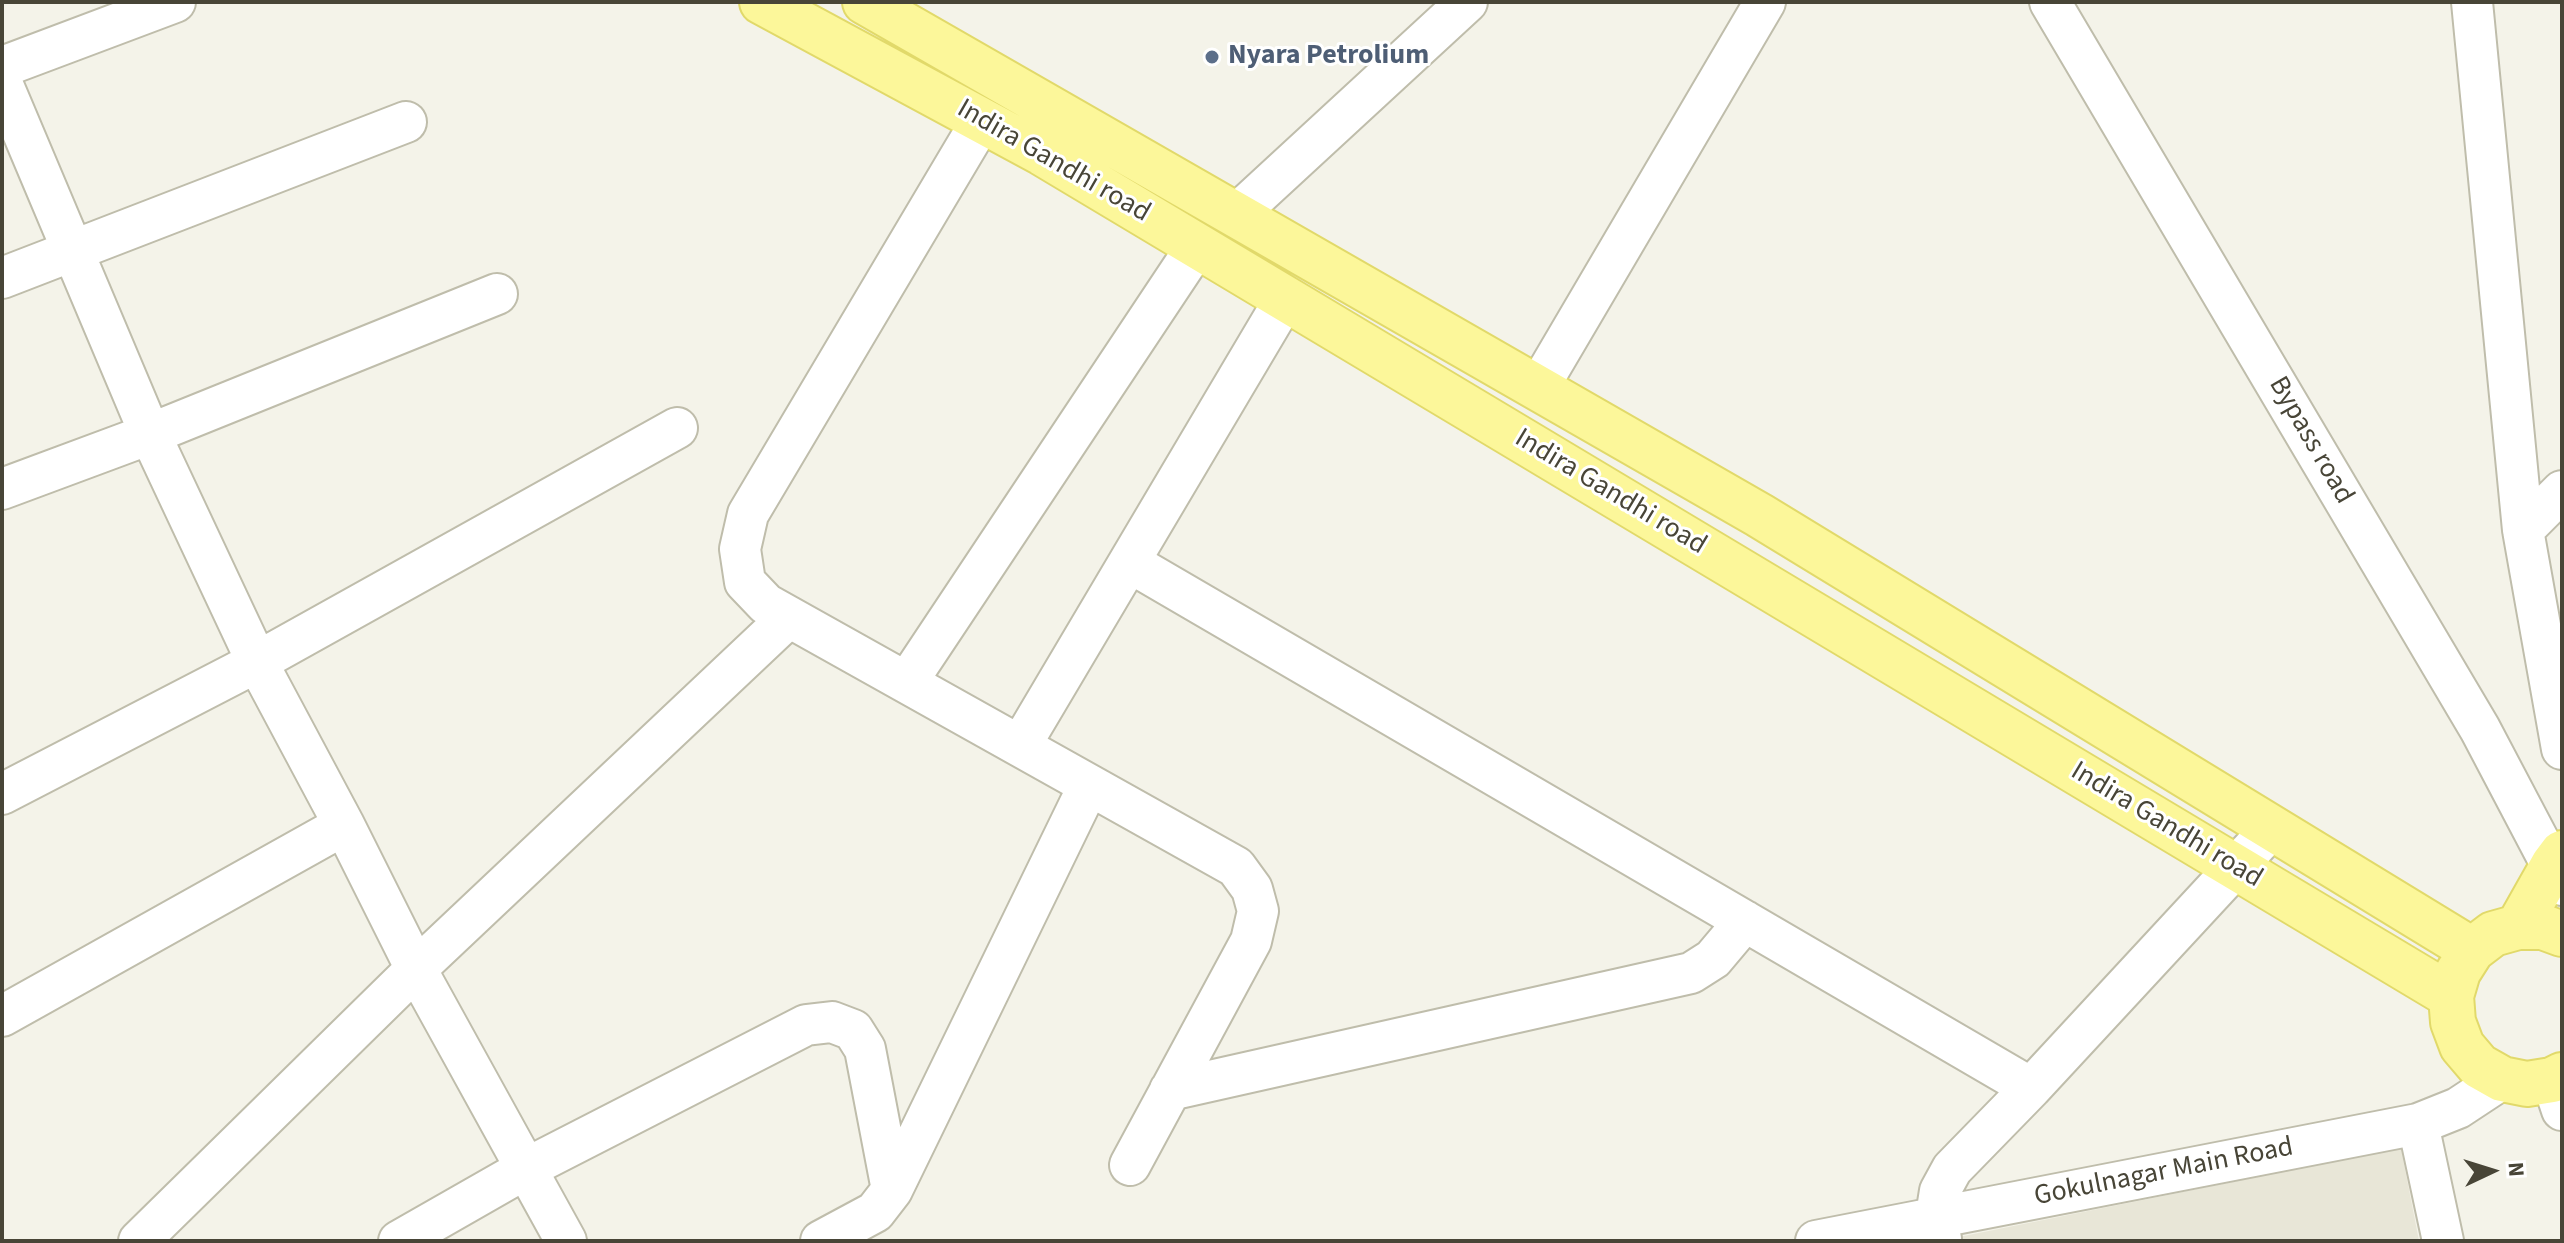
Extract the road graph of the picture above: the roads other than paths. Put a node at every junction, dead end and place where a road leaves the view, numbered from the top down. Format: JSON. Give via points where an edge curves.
{"nodes":[{"id":1,"x":175,"y":2,"type":"edge"},
{"id":2,"x":762,"y":2,"type":"edge"},
{"id":3,"x":865,"y":2,"type":"edge"},
{"id":4,"x":1467,"y":2,"type":"edge"},
{"id":5,"x":1765,"y":2,"type":"edge"},
{"id":6,"x":2050,"y":2,"type":"edge"},
{"id":7,"x":2472,"y":2,"type":"edge"},
{"id":8,"x":2,"y":67,"type":"edge"},
{"id":9,"x":2,"y":83,"type":"edge"},
{"id":10,"x":982,"y":120,"type":"junction"},
{"id":11,"x":406,"y":122,"type":"dead end"},
{"id":12,"x":1236,"y":215,"type":"junction"},
{"id":13,"x":1197,"y":246,"type":"junction"},
{"id":14,"x":74,"y":250,"type":"junction"},
{"id":15,"x":2,"y":278,"type":"edge"},
{"id":16,"x":497,"y":294,"type":"dead end"},
{"id":17,"x":1285,"y":299,"type":"junction"},
{"id":18,"x":1538,"y":388,"type":"junction"},
{"id":19,"x":677,"y":428,"type":"dead end"},
{"id":20,"x":150,"y":434,"type":"junction"},
{"id":21,"x":2,"y":489,"type":"edge"},
{"id":22,"x":2562,"y":491,"type":"edge"},
{"id":23,"x":2523,"y":530,"type":"junction"},
{"id":24,"x":1129,"y":562,"type":"junction"},
{"id":25,"x":789,"y":617,"type":"junction"},
{"id":26,"x":257,"y":662,"type":"junction"},
{"id":27,"x":907,"y":682,"type":"junction"},
{"id":28,"x":1020,"y":746,"type":"junction"},
{"id":29,"x":2562,"y":749,"type":"edge"},
{"id":30,"x":1089,"y":785,"type":"junction"},
{"id":31,"x":2,"y":794,"type":"edge"},
{"id":32,"x":344,"y":825,"type":"junction"},
{"id":33,"x":2271,"y":829,"type":"junction"},
{"id":34,"x":2234,"y":867,"type":"junction"},
{"id":35,"x":2559,"y":868,"type":"edge"},
{"id":36,"x":1745,"y":921,"type":"junction"},
{"id":37,"x":2518,"y":927,"type":"junction"},
{"id":38,"x":2562,"y":934,"type":"edge"},
{"id":39,"x":2472,"y":950,"type":"junction"},
{"id":40,"x":416,"y":969,"type":"junction"},
{"id":41,"x":2451,"y":996,"type":"junction"},
{"id":42,"x":2,"y":1016,"type":"edge"},
{"id":43,"x":2502,"y":1079,"type":"junction"},
{"id":44,"x":2031,"y":1088,"type":"junction"},
{"id":45,"x":2559,"y":1088,"type":"edge"},
{"id":46,"x":1170,"y":1090,"type":"junction"},
{"id":47,"x":2418,"y":1124,"type":"junction"},
{"id":48,"x":1130,"y":1165,"type":"dead end"},
{"id":49,"x":527,"y":1168,"type":"junction"},
{"id":50,"x":892,"y":1190,"type":"junction"},
{"id":51,"x":1939,"y":1229,"type":"edge"},
{"id":52,"x":1864,"y":1235,"type":"edge"},
{"id":53,"x":139,"y":1241,"type":"edge"},
{"id":54,"x":399,"y":1241,"type":"edge"},
{"id":55,"x":566,"y":1241,"type":"edge"},
{"id":56,"x":821,"y":1241,"type":"edge"},
{"id":57,"x":1816,"y":1241,"type":"edge"},
{"id":58,"x":2443,"y":1241,"type":"edge"}],
"edges":[{"from":1,"to":8,"type":"street"},
{"from":2,"to":10,"type":"main road","name":"Indira Gandhi road"},
{"from":3,"to":12,"type":"main road","name":"Indira Gandhi road"},
{"from":4,"to":12,"type":"street"},
{"from":5,"to":18,"type":"street"},
{"from":6,"to":35,"type":"street","name":"Bypass road"},
{"from":7,"to":23,"type":"street"},
{"from":9,"to":14,"type":"street"},
{"from":10,"to":13,"type":"main road","name":"Indira Gandhi road"},
{"from":10,"to":25,"type":"street","via":[[748,514],[740,549],[745,582],[766,604]]},
{"from":11,"to":14,"type":"street"},
{"from":12,"to":18,"type":"main road","name":"Indira Gandhi road"},
{"from":13,"to":17,"type":"main road","name":"Indira Gandhi road"},
{"from":13,"to":27,"type":"street"},
{"from":14,"to":15,"type":"street"},
{"from":14,"to":20,"type":"street"},
{"from":16,"to":20,"type":"street"},
{"from":17,"to":24,"type":"street"},
{"from":17,"to":34,"type":"main road","name":"Indira Gandhi road"},
{"from":18,"to":33,"type":"main road","name":"Indira Gandhi road","via":[[1759,515]]},
{"from":19,"to":26,"type":"street"},
{"from":20,"to":21,"type":"street"},
{"from":20,"to":26,"type":"street"},
{"from":22,"to":23,"type":"street"},
{"from":23,"to":29,"type":"street"},
{"from":24,"to":28,"type":"street"},
{"from":24,"to":36,"type":"street"},
{"from":25,"to":27,"type":"street"},
{"from":25,"to":40,"type":"street"},
{"from":26,"to":31,"type":"street"},
{"from":26,"to":32,"type":"street"},
{"from":27,"to":28,"type":"street"},
{"from":28,"to":30,"type":"street"},
{"from":30,"to":46,"type":"street","via":[[1236,867],[1252,889],[1258,911],[1251,941]]},
{"from":30,"to":50,"type":"street"},
{"from":32,"to":40,"type":"street"},
{"from":32,"to":42,"type":"street"},
{"from":33,"to":34,"type":"street"},
{"from":33,"to":39,"type":"main road","name":"Indira Gandhi road"},
{"from":34,"to":41,"type":"main road","name":"Indira Gandhi road"},
{"from":34,"to":44,"type":"street"},
{"from":35,"to":37,"type":"main road"},
{"from":36,"to":44,"type":"street"},
{"from":36,"to":46,"type":"street","via":[[1713,959],[1691,973]]},
{"from":37,"to":38,"type":"main road"},
{"from":37,"to":39,"type":"main road","via":[[2493,934]]},
{"from":39,"to":41,"type":"main road"},
{"from":40,"to":49,"type":"street"},
{"from":40,"to":53,"type":"street"},
{"from":41,"to":43,"type":"main road","via":[[2462,1046],[2479,1066]]},
{"from":43,"to":45,"type":"main road"},
{"from":43,"to":47,"type":"street","name":"Gokulnagar Main Road","via":[[2458,1108]]},
{"from":44,"to":51,"type":"street","via":[[1952,1169],[1940,1191]]},
{"from":46,"to":48,"type":"street"},
{"from":47,"to":51,"type":"street","name":"Gokulnagar Main Road"},
{"from":47,"to":58,"type":"street"},
{"from":49,"to":50,"type":"street","via":[[806,1025],[832,1022],[853,1030],[865,1049]]},
{"from":49,"to":54,"type":"street"},
{"from":49,"to":55,"type":"street"},
{"from":50,"to":56,"type":"street","via":[[875,1212]]},
{"from":51,"to":52,"type":"street","name":"Gokulnagar Main Road"},
{"from":52,"to":57,"type":"street","name":"Gokulnagar Main Road"}]}
